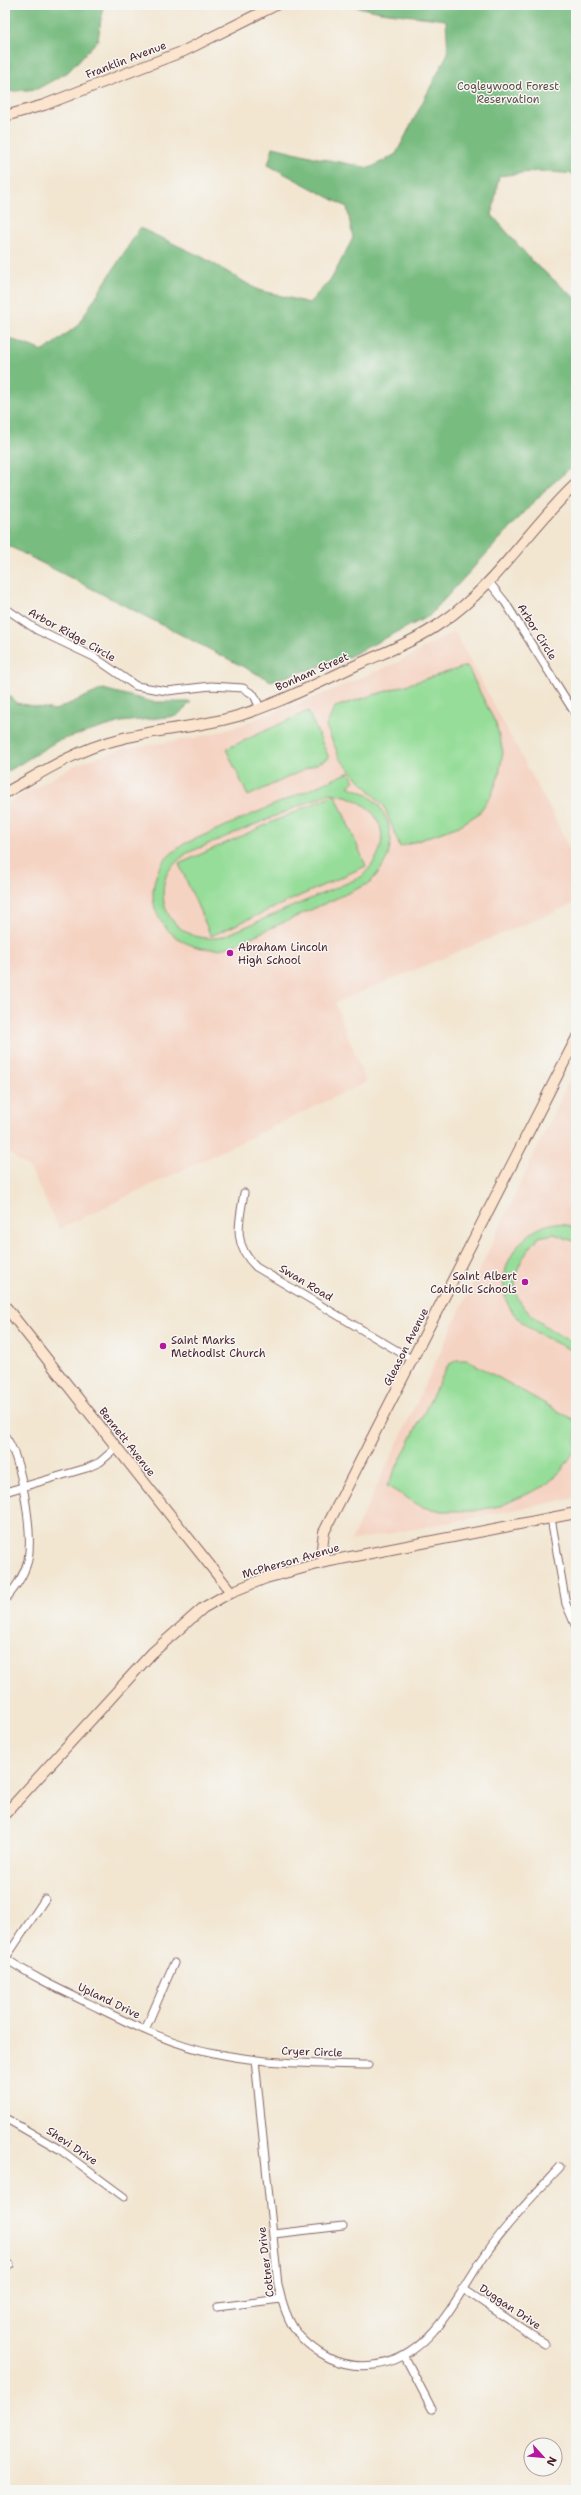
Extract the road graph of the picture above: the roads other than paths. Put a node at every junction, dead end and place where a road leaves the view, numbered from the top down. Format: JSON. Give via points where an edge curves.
{"nodes":[{"id":1,"x":276,"y":5,"type":"edge"},
{"id":2,"x":5,"y":116,"type":"edge"},
{"id":3,"x":576,"y":484,"type":"edge"},
{"id":4,"x":489,"y":582,"type":"junction"},
{"id":5,"x":5,"y":608,"type":"edge"},
{"id":6,"x":260,"y":708,"type":"junction"},
{"id":7,"x":576,"y":715,"type":"edge"},
{"id":8,"x":5,"y":793,"type":"edge"},
{"id":9,"x":576,"y":1039,"type":"edge"},
{"id":10,"x":244,"y":1193,"type":"dead end"},
{"id":11,"x":5,"y":1306,"type":"edge"},
{"id":12,"x":413,"y":1360,"type":"junction"},
{"id":13,"x":5,"y":1436,"type":"edge"},
{"id":14,"x":116,"y":1448,"type":"junction"},
{"id":15,"x":22,"y":1487,"type":"junction"},
{"id":16,"x":5,"y":1492,"type":"edge"},
{"id":17,"x":576,"y":1513,"type":"edge"},
{"id":18,"x":551,"y":1518,"type":"junction"},
{"id":19,"x":325,"y":1562,"type":"junction"},
{"id":20,"x":231,"y":1592,"type":"junction"},
{"id":21,"x":5,"y":1600,"type":"edge"},
{"id":22,"x":576,"y":1627,"type":"edge"},
{"id":23,"x":5,"y":1814,"type":"edge"},
{"id":24,"x":45,"y":1900,"type":"dead end"},
{"id":25,"x":5,"y":1958,"type":"edge"},
{"id":26,"x":174,"y":1963,"type":"dead end"},
{"id":27,"x":145,"y":2030,"type":"junction"},
{"id":28,"x":255,"y":2060,"type":"junction"},
{"id":29,"x":368,"y":2065,"type":"dead end"},
{"id":30,"x":5,"y":2118,"type":"edge"},
{"id":31,"x":560,"y":2167,"type":"dead end"},
{"id":32,"x":124,"y":2197,"type":"dead end"},
{"id":33,"x":342,"y":2226,"type":"dead end"},
{"id":34,"x":274,"y":2234,"type":"junction"},
{"id":35,"x":462,"y":2288,"type":"junction"},
{"id":36,"x":281,"y":2299,"type":"junction"},
{"id":37,"x":217,"y":2307,"type":"dead end"},
{"id":38,"x":545,"y":2344,"type":"dead end"},
{"id":39,"x":405,"y":2357,"type":"junction"},
{"id":40,"x":432,"y":2408,"type":"dead end"}],
"edges":[{"from":1,"to":2,"type":"street","name":"Franklin Avenue","via":[[184,51],[44,105]]},
{"from":3,"to":4,"type":"street","name":"Bonham Street"},
{"from":4,"to":6,"type":"street","name":"Bonham Street","via":[[452,616],[416,638]]},
{"from":4,"to":7,"type":"street","name":"Arbor Circle","via":[[505,602]]},
{"from":5,"to":6,"type":"street","name":"Arbor Ridge Circle","via":[[37,630],[94,657],[136,686],[167,691],[211,686],[243,688],[254,695]]},
{"from":6,"to":8,"type":"street","name":"Bonham Street","via":[[220,721],[138,734],[100,744],[60,762]]},
{"from":9,"to":12,"type":"street","name":"Gleason Avenue"},
{"from":10,"to":12,"type":"street","name":"Swan Road","via":[[238,1235],[246,1257],[256,1267]]},
{"from":11,"to":14,"type":"street","name":"Bennett Avenue"},
{"from":12,"to":19,"type":"street","name":"Gleason Avenue","via":[[324,1532],[322,1548]]},
{"from":13,"to":15,"type":"street","via":[[16,1455]]},
{"from":14,"to":15,"type":"street","via":[[100,1462],[87,1468]]},
{"from":14,"to":20,"type":"street","name":"Bennett Avenue"},
{"from":15,"to":16,"type":"street"},
{"from":15,"to":21,"type":"street","via":[[29,1541],[28,1561],[19,1582]]},
{"from":17,"to":18,"type":"street","name":"McPherson Avenue"},
{"from":18,"to":19,"type":"street","name":"McPherson Avenue"},
{"from":18,"to":22,"type":"street","via":[[566,1604]]},
{"from":19,"to":20,"type":"street","name":"McPherson Avenue","via":[[266,1578]]},
{"from":20,"to":23,"type":"street","name":"McPherson Avenue","via":[[201,1610],[152,1653]]},
{"from":24,"to":25,"type":"street"},
{"from":25,"to":27,"type":"street","name":"Upland Drive","via":[[33,1976]]},
{"from":26,"to":27,"type":"street"},
{"from":27,"to":28,"type":"street","name":"Upland Drive","via":[[207,2052]]},
{"from":28,"to":29,"type":"street","name":"Cryer Circle","via":[[294,2064]]},
{"from":28,"to":34,"type":"street","name":"Cottner Drive"},
{"from":30,"to":32,"type":"street","name":"Shevi Drive","via":[[59,2149]]},
{"from":31,"to":35,"type":"street","name":"Cottner Drive","via":[[504,2229]]},
{"from":33,"to":34,"type":"street"},
{"from":34,"to":36,"type":"street","name":"Cottner Drive"},
{"from":35,"to":38,"type":"street","name":"Duggan Drive"},
{"from":35,"to":39,"type":"street","name":"Cottner Drive","via":[[438,2325],[423,2343]]},
{"from":36,"to":37,"type":"street"},
{"from":36,"to":39,"type":"street","name":"Cottner Drive","via":[[290,2323],[304,2341],[334,2361],[366,2366]]},
{"from":39,"to":40,"type":"street"}]}
